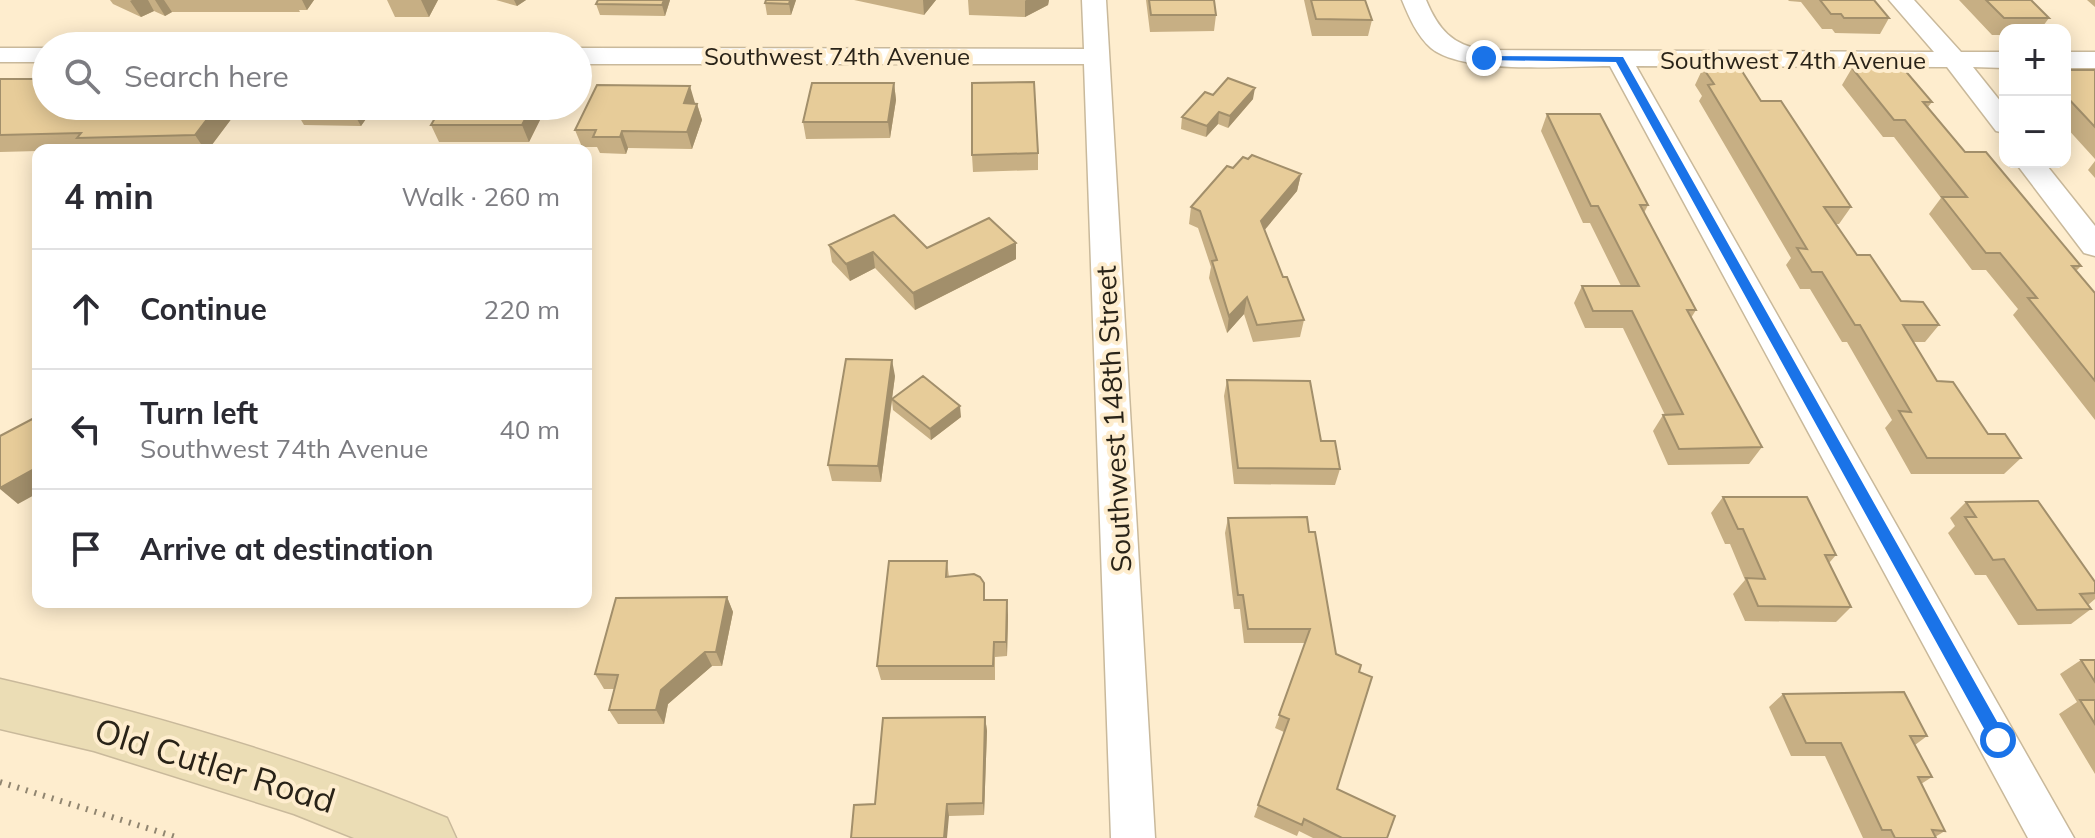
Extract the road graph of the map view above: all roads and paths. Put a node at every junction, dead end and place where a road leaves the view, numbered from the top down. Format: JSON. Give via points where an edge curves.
{"nodes":[{"id":1,"x":1094,"y":0,"type":"edge"},
{"id":2,"x":1414,"y":0,"type":"edge"},
{"id":3,"x":1901,"y":0,"type":"edge"},
{"id":4,"x":0,"y":55,"type":"edge"},
{"id":5,"x":32,"y":55,"type":"edge"},
{"id":6,"x":592,"y":56,"type":"edge"},
{"id":7,"x":1096,"y":57,"type":"junction"},
{"id":8,"x":1619,"y":59,"type":"junction"},
{"id":9,"x":1999,"y":60,"type":"edge"},
{"id":10,"x":2071,"y":60,"type":"edge"},
{"id":11,"x":2095,"y":60,"type":"edge"},
{"id":12,"x":1955,"y":61,"type":"junction"},
{"id":13,"x":1999,"y":117,"type":"edge"},
{"id":14,"x":2034,"y":168,"type":"edge"},
{"id":15,"x":2095,"y":246,"type":"edge"},
{"id":16,"x":0,"y":704,"type":"edge"},
{"id":17,"x":0,"y":782,"type":"edge"},
{"id":18,"x":179,"y":838,"type":"edge"},
{"id":19,"x":427,"y":838,"type":"edge"},
{"id":20,"x":1133,"y":838,"type":"edge"},
{"id":21,"x":2052,"y":838,"type":"edge"}],
"edges":[{"from":1,"to":7,"type":"street","name":"Southwest 148th Street"},
{"from":2,"to":8,"type":"street","name":"Southwest 74th Avenue","via":[[1427,31],[1460,53],[1484,58]]},
{"from":3,"to":12,"type":"street"},
{"from":4,"to":5,"type":"street"},
{"from":6,"to":7,"type":"street","name":"Southwest 74th Avenue"},
{"from":7,"to":20,"type":"street","name":"Southwest 148th Street"},
{"from":8,"to":12,"type":"street","name":"Southwest 74th Avenue"},
{"from":8,"to":21,"type":"street"},
{"from":9,"to":12,"type":"street","name":"Southwest 74th Avenue"},
{"from":10,"to":11,"type":"street"},
{"from":12,"to":13,"type":"street"},
{"from":14,"to":15,"type":"street"},
{"from":16,"to":19,"type":"main road","name":"Old Cutler Road","via":[[94,726],[255,775]]},
{"from":17,"to":18,"type":"path"}]}
